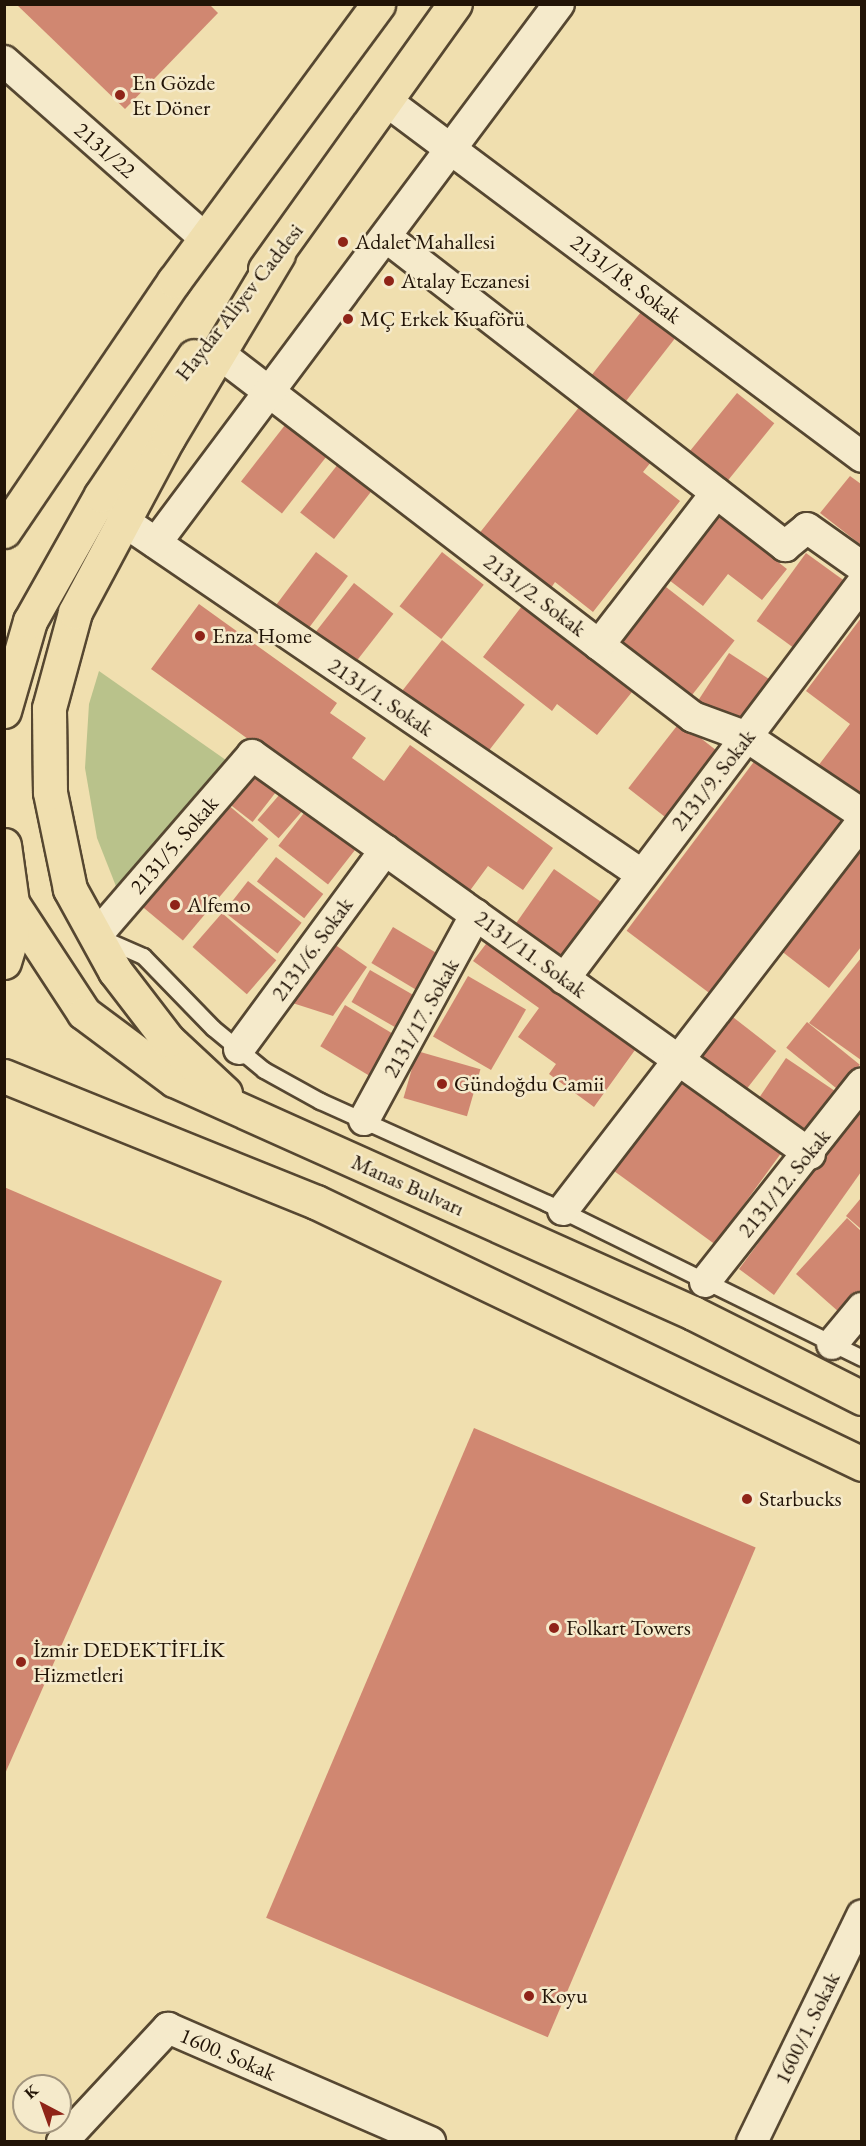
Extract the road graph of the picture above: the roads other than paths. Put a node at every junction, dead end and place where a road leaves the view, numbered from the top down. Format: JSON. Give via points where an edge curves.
{"nodes":[{"id":1,"x":378,"y":4,"type":"edge"},
{"id":2,"x":455,"y":4,"type":"edge"},
{"id":3,"x":559,"y":4,"type":"edge"},
{"id":4,"x":4,"y":62,"type":"edge"},
{"id":5,"x":389,"y":103,"type":"junction"},
{"id":6,"x":452,"y":148,"type":"junction"},
{"id":7,"x":386,"y":237,"type":"junction"},
{"id":8,"x":205,"y":238,"type":"junction"},
{"id":9,"x":278,"y":254,"type":"junction"},
{"id":10,"x":221,"y":355,"type":"junction"},
{"id":11,"x":269,"y":392,"type":"junction"},
{"id":12,"x":861,"y":457,"type":"edge"},
{"id":13,"x":716,"y":493,"type":"junction"},
{"id":14,"x":122,"y":520,"type":"junction"},
{"id":15,"x":4,"y":531,"type":"edge"},
{"id":16,"x":156,"y":543,"type":"junction"},
{"id":17,"x":861,"y":567,"type":"edge"},
{"id":18,"x":861,"y":583,"type":"edge"},
{"id":19,"x":599,"y":645,"type":"junction"},
{"id":20,"x":4,"y":711,"type":"edge"},
{"id":21,"x":747,"y":737,"type":"junction"},
{"id":22,"x":252,"y":755,"type":"joint"},
{"id":23,"x":861,"y":814,"type":"edge"},
{"id":24,"x":861,"y":822,"type":"edge"},
{"id":25,"x":4,"y":845,"type":"edge"},
{"id":26,"x":385,"y":850,"type":"junction"},
{"id":27,"x":640,"y":874,"type":"junction"},
{"id":28,"x":8,"y":892,"type":"edge"},
{"id":29,"x":476,"y":914,"type":"junction"},
{"id":30,"x":96,"y":936,"type":"junction"},
{"id":31,"x":4,"y":962,"type":"edge"},
{"id":32,"x":564,"y":979,"type":"junction"},
{"id":33,"x":239,"y":1049,"type":"junction"},
{"id":34,"x":679,"y":1060,"type":"junction"},
{"id":35,"x":4,"y":1076,"type":"edge"},
{"id":36,"x":861,"y":1083,"type":"edge"},
{"id":37,"x":244,"y":1110,"type":"junction"},
{"id":38,"x":364,"y":1120,"type":"junction"},
{"id":39,"x":810,"y":1154,"type":"junction"},
{"id":40,"x":562,"y":1210,"type":"junction"},
{"id":41,"x":705,"y":1282,"type":"junction"},
{"id":42,"x":861,"y":1308,"type":"edge"},
{"id":43,"x":832,"y":1344,"type":"junction"},
{"id":44,"x":861,"y":1358,"type":"edge"},
{"id":45,"x":861,"y":1398,"type":"edge"},
{"id":46,"x":861,"y":1464,"type":"edge"},
{"id":47,"x":861,"y":1915,"type":"edge"},
{"id":48,"x":62,"y":2142,"type":"edge"},
{"id":49,"x":430,"y":2142,"type":"edge"},
{"id":50,"x":752,"y":2142,"type":"edge"}],
"edges":[{"from":1,"to":8,"type":"main road"},
{"from":2,"to":5,"type":"main road","name":"Haydar Aliyev Caddesi"},
{"from":3,"to":6,"type":"street"},
{"from":4,"to":8,"type":"street","name":"2131/22"},
{"from":5,"to":6,"type":"street","name":"2131/18. Sokak"},
{"from":5,"to":9,"type":"main road","name":"Haydar Aliyev Caddesi"},
{"from":6,"to":7,"type":"street"},
{"from":6,"to":12,"type":"street","name":"2131/18. Sokak"},
{"from":7,"to":11,"type":"street"},
{"from":7,"to":13,"type":"street"},
{"from":8,"to":15,"type":"main road"},
{"from":9,"to":10,"type":"main road"},
{"from":9,"to":20,"type":"main road","name":"Haydar Aliyev Caddesi","via":[[204,341],[101,495],[30,621]]},
{"from":10,"to":11,"type":"street","name":"2131/2. Sokak"},
{"from":10,"to":14,"type":"main road"},
{"from":11,"to":16,"type":"street"},
{"from":11,"to":19,"type":"street","name":"2131/2. Sokak"},
{"from":13,"to":17,"type":"street","via":[[785,546],[807,528]]},
{"from":13,"to":19,"type":"street"},
{"from":14,"to":16,"type":"street","name":"2131/1. Sokak"},
{"from":14,"to":30,"type":"main road","via":[[75,612],[49,708],[50,792],[70,889]]},
{"from":16,"to":27,"type":"street","name":"2131/1. Sokak"},
{"from":18,"to":21,"type":"street","name":"2131/9. Sokak"},
{"from":19,"to":21,"type":"street","name":"2131/2. Sokak","via":[[693,717]]},
{"from":21,"to":23,"type":"street","name":"2131/2. Sokak"},
{"from":21,"to":27,"type":"street","name":"2131/9. Sokak"},
{"from":22,"to":26,"type":"street","name":"2131/11. Sokak"},
{"from":22,"to":30,"type":"street","name":"2131/5. Sokak"},
{"from":24,"to":34,"type":"street"},
{"from":25,"to":28,"type":"main road"},
{"from":26,"to":29,"type":"street","name":"2131/11. Sokak"},
{"from":26,"to":33,"type":"street","name":"2131/6. Sokak"},
{"from":27,"to":32,"type":"street","name":"2131/9. Sokak"},
{"from":28,"to":31,"type":"main road","via":[[12,936]]},
{"from":28,"to":37,"type":"main road","name":"Manas Bulvarı","via":[[84,1013],[174,1080]]},
{"from":29,"to":32,"type":"street","name":"2131/11. Sokak"},
{"from":29,"to":38,"type":"street","name":"2131/17. Sokak"},
{"from":30,"to":33,"type":"lane","via":[[143,956]]},
{"from":30,"to":37,"type":"main road","via":[[168,1040]]},
{"from":32,"to":34,"type":"street","name":"2131/11. Sokak"},
{"from":33,"to":38,"type":"lane","via":[[273,1075]]},
{"from":34,"to":39,"type":"street","name":"2131/11. Sokak"},
{"from":34,"to":40,"type":"street"},
{"from":35,"to":46,"type":"main road","via":[[316,1203]]},
{"from":36,"to":39,"type":"street","name":"2131/12. Sokak"},
{"from":37,"to":45,"type":"main road","name":"Manas Bulvarı","via":[[693,1313]]},
{"from":38,"to":40,"type":"lane"},
{"from":39,"to":41,"type":"street","name":"2131/12. Sokak"},
{"from":40,"to":41,"type":"lane"},
{"from":41,"to":43,"type":"lane"},
{"from":42,"to":43,"type":"street"},
{"from":43,"to":44,"type":"lane"},
{"from":47,"to":50,"type":"street","name":"1600/1. Sokak"},
{"from":48,"to":49,"type":"street","name":"1600. Sokak","via":[[168,2028]]}]}
